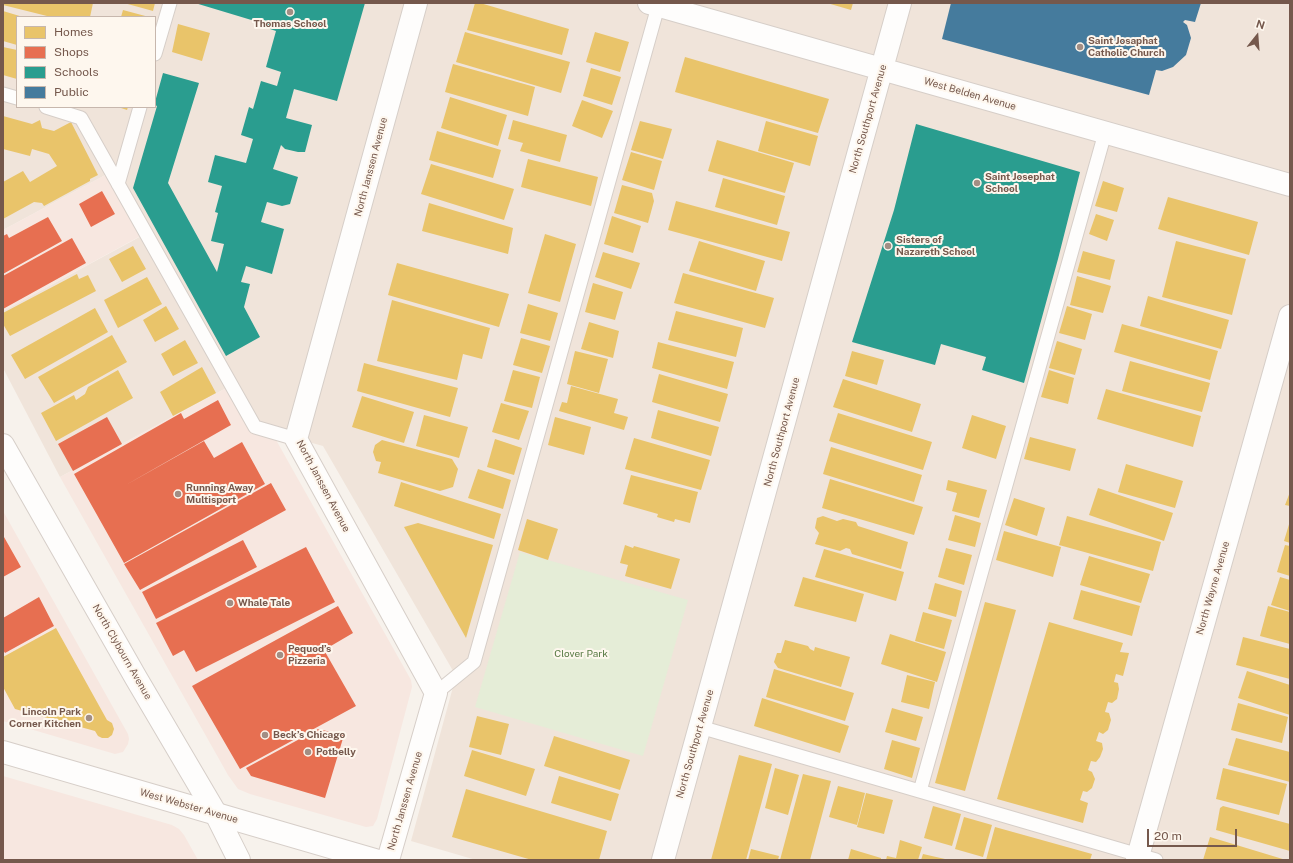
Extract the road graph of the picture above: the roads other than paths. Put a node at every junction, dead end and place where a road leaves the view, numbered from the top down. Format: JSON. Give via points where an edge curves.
{"nodes":[{"id":1,"x":170,"y":3,"type":"edge"},
{"id":2,"x":416,"y":3,"type":"edge"},
{"id":3,"x":900,"y":3,"type":"edge"},
{"id":4,"x":656,"y":4,"type":"edge"},
{"id":5,"x":156,"y":51,"type":"edge"},
{"id":6,"x":882,"y":70,"type":"junction"},
{"id":7,"x":3,"y":94,"type":"edge"},
{"id":8,"x":16,"y":98,"type":"edge"},
{"id":9,"x":49,"y":108,"type":"edge"},
{"id":10,"x":140,"y":108,"type":"edge"},
{"id":11,"x":1105,"y":133,"type":"junction"},
{"id":12,"x":118,"y":184,"type":"junction"},
{"id":13,"x":1290,"y":185,"type":"edge"},
{"id":14,"x":1290,"y":316,"type":"edge"},
{"id":15,"x":296,"y":439,"type":"junction"},
{"id":16,"x":3,"y":445,"type":"edge"},
{"id":17,"x":436,"y":692,"type":"junction"},
{"id":18,"x":700,"y":727,"type":"junction"},
{"id":19,"x":3,"y":752,"type":"edge"},
{"id":20,"x":920,"y":791,"type":"junction"},
{"id":21,"x":216,"y":814,"type":"junction"},
{"id":22,"x":1144,"y":858,"type":"edge"},
{"id":23,"x":239,"y":860,"type":"edge"},
{"id":24,"x":375,"y":860,"type":"edge"},
{"id":25,"x":388,"y":860,"type":"edge"},
{"id":26,"x":663,"y":860,"type":"edge"}],
"edges":[{"from":1,"to":5,"type":"lane"},
{"from":2,"to":15,"type":"street","name":"North Janssen Avenue"},
{"from":3,"to":6,"type":"street","name":"North Southport Avenue"},
{"from":4,"to":6,"type":"street","name":"West Belden Avenue"},
{"from":4,"to":17,"type":"lane","via":[[474,662]]},
{"from":6,"to":11,"type":"street","name":"West Belden Avenue"},
{"from":6,"to":18,"type":"street","name":"North Southport Avenue"},
{"from":7,"to":8,"type":"lane"},
{"from":9,"to":12,"type":"lane","via":[[81,118]]},
{"from":10,"to":12,"type":"lane"},
{"from":11,"to":13,"type":"street","name":"West Belden Avenue"},
{"from":11,"to":20,"type":"lane"},
{"from":12,"to":15,"type":"lane","via":[[255,427]]},
{"from":14,"to":22,"type":"street","name":"North Wayne Avenue"},
{"from":15,"to":17,"type":"street","name":"North Janssen Avenue"},
{"from":16,"to":21,"type":"street","name":"North Clybourn Avenue"},
{"from":17,"to":25,"type":"street","name":"North Janssen Avenue"},
{"from":18,"to":20,"type":"lane"},
{"from":18,"to":26,"type":"street","name":"North Southport Avenue"},
{"from":19,"to":21,"type":"street","name":"West Webster Avenue"},
{"from":20,"to":22,"type":"lane"},
{"from":21,"to":23,"type":"street","name":"North Clybourn Avenue"},
{"from":21,"to":24,"type":"street","name":"West Webster Avenue"}]}
